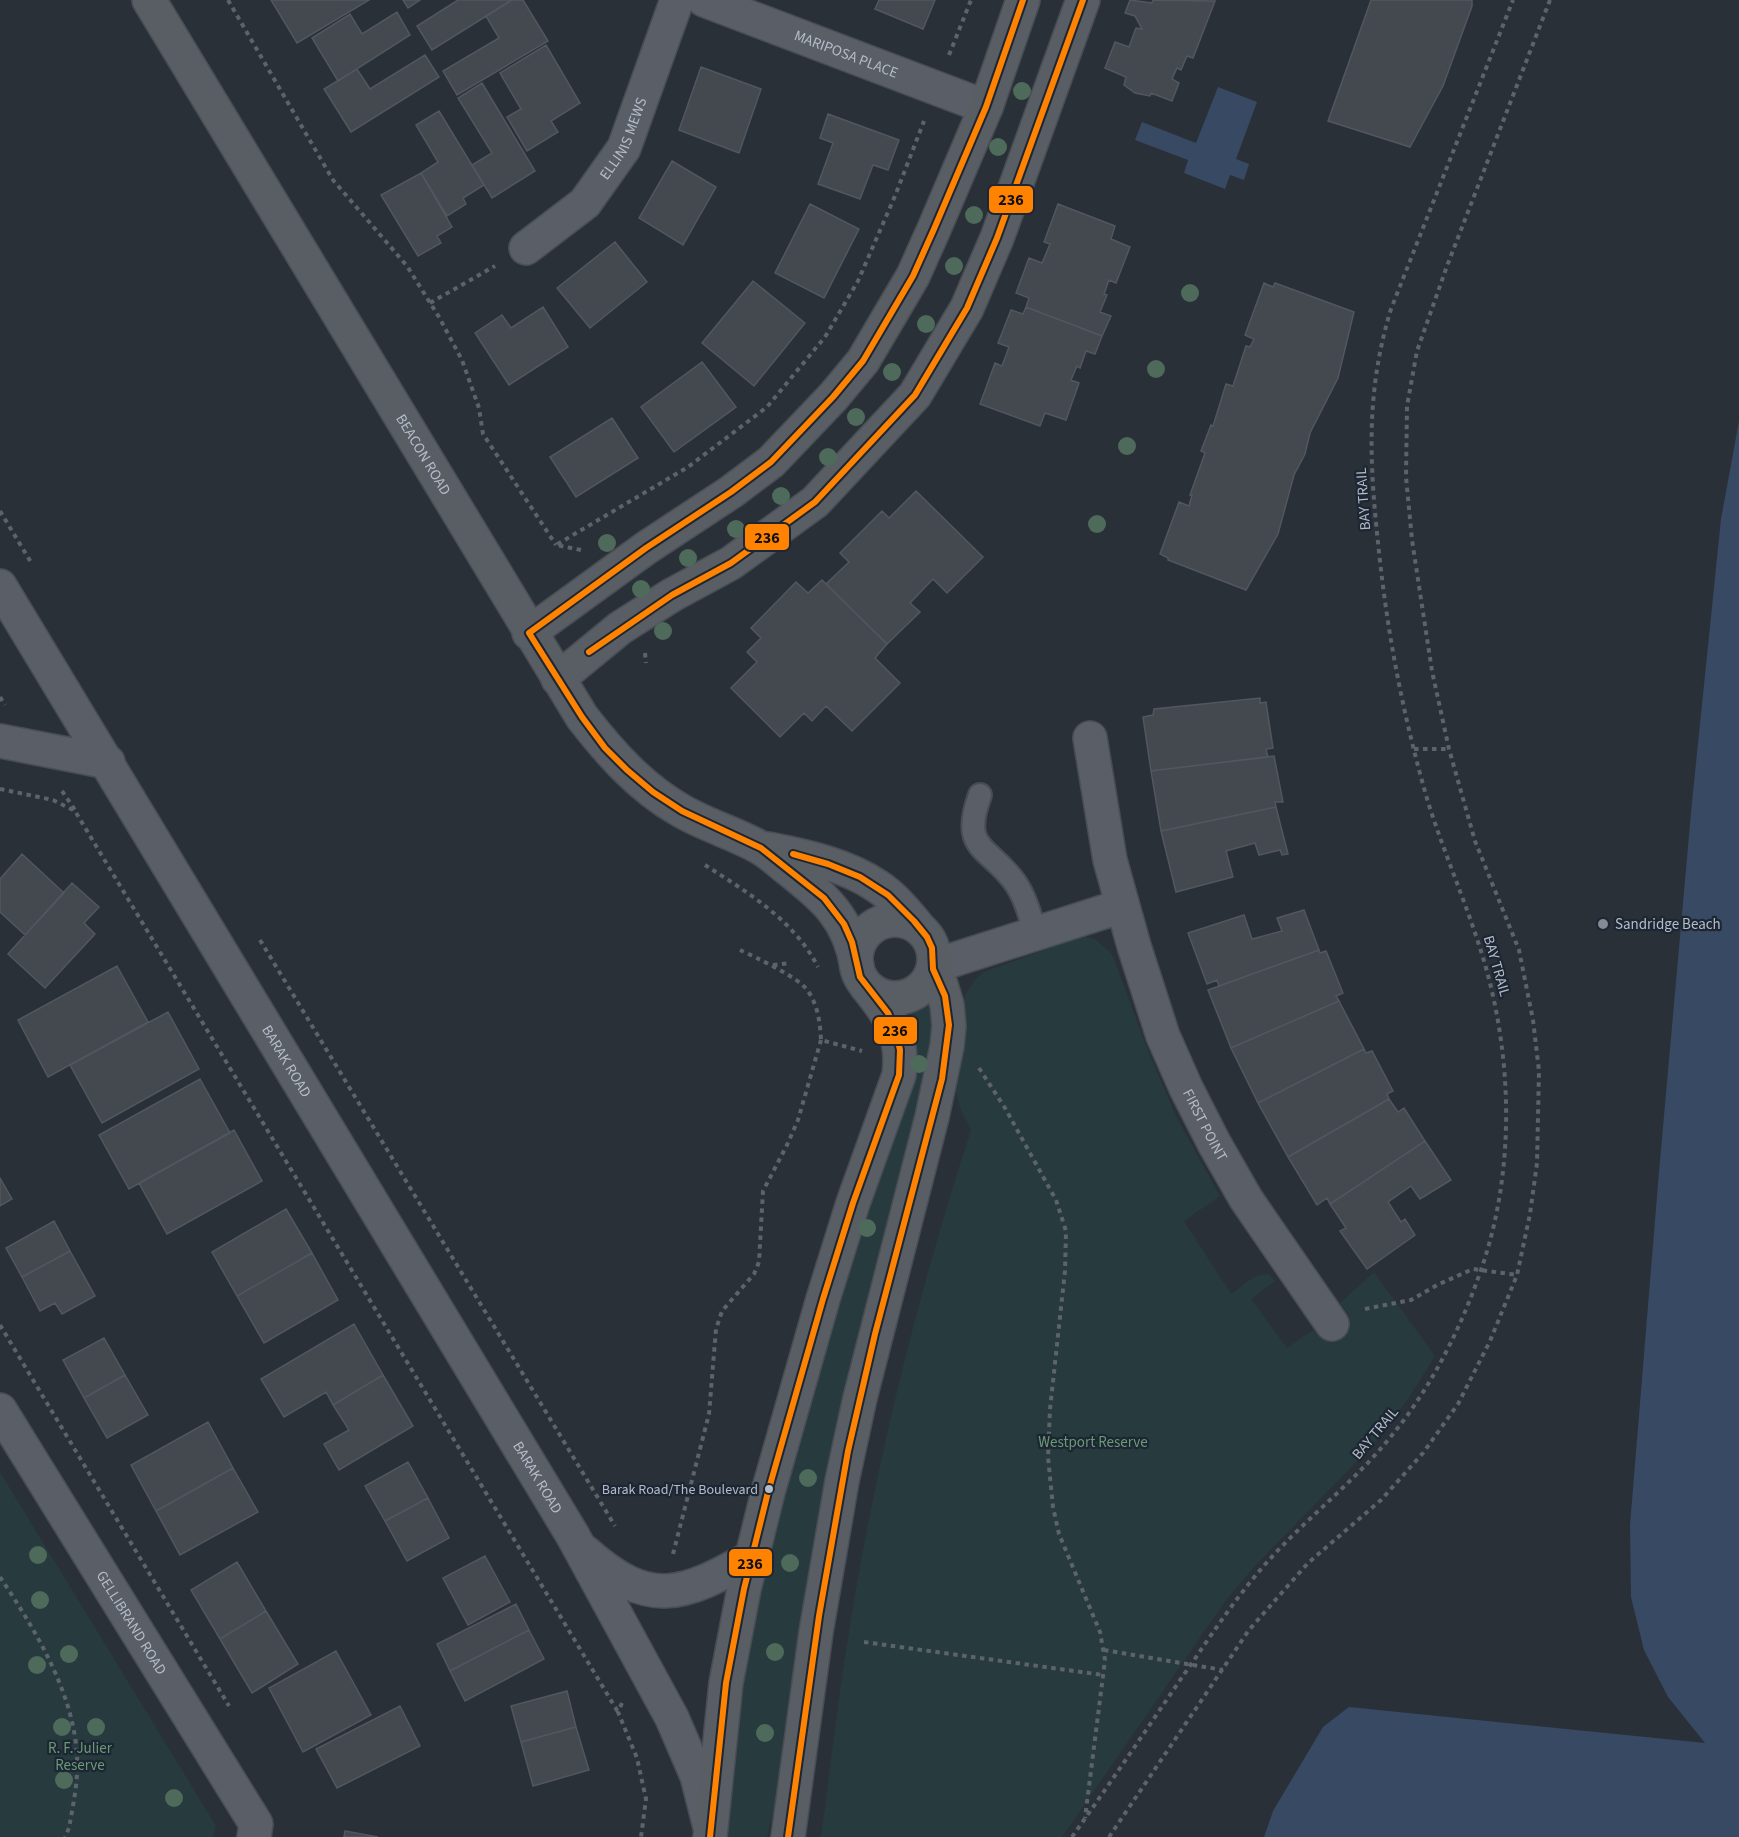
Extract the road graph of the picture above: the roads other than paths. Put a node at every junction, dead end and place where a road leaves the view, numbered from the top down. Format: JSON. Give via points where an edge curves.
{"nodes":[{"id":1,"x":149,"y":0,"type":"edge"},
{"id":2,"x":677,"y":0,"type":"edge"},
{"id":3,"x":704,"y":0,"type":"edge"},
{"id":4,"x":1023,"y":0,"type":"edge"},
{"id":5,"x":1083,"y":0,"type":"edge"},
{"id":6,"x":986,"y":107,"type":"junction"},
{"id":7,"x":526,"y":248,"type":"road end"},
{"id":8,"x":0,"y":586,"type":"edge"},
{"id":9,"x":529,"y":633,"type":"junction"},
{"id":10,"x":558,"y":679,"type":"junction"},
{"id":11,"x":1090,"y":738,"type":"dead end"},
{"id":12,"x":0,"y":741,"type":"edge"},
{"id":13,"x":108,"y":762,"type":"junction"},
{"id":14,"x":980,"y":795,"type":"dead end"},
{"id":15,"x":761,"y":848,"type":"junction"},
{"id":16,"x":1122,"y":906,"type":"junction"},
{"id":17,"x":920,"y":928,"type":"junction"},
{"id":18,"x":1035,"y":933,"type":"junction"},
{"id":19,"x":933,"y":968,"type":"junction"},
{"id":20,"x":862,"y":976,"type":"junction"},
{"id":21,"x":1327,"y":1318,"type":"road end"},
{"id":22,"x":0,"y":1410,"type":"edge"},
{"id":23,"x":573,"y":1536,"type":"junction"},
{"id":24,"x":752,"y":1557,"type":"junction"},
{"id":25,"x":710,"y":1833,"type":"edge"},
{"id":26,"x":254,"y":1837,"type":"edge"},
{"id":27,"x":788,"y":1837,"type":"edge"}],
"edges":[{"from":1,"to":9,"type":"street","name":"BEACON ROAD"},
{"from":2,"to":7,"type":"street","name":"ELLINIS MEWS","via":[[624,148],[585,203]]},
{"from":3,"to":6,"type":"street","name":"MARIPOSA PLACE"},
{"from":4,"to":6,"type":"street"},
{"from":5,"to":10,"type":"street","via":[[997,238],[967,308],[915,395],[815,502],[731,563],[672,595],[600,642]]},
{"from":6,"to":9,"type":"street","via":[[913,276],[863,361],[833,397],[771,462]]},
{"from":8,"to":13,"type":"street","name":"BARAK ROAD"},
{"from":9,"to":10,"type":"street","name":"BEACON ROAD"},
{"from":10,"to":15,"type":"street","name":"BEACON ROAD","via":[[605,748],[653,792],[682,811]]},
{"from":11,"to":16,"type":"street","name":"FIRST POINT","via":[[1110,860]]},
{"from":12,"to":13,"type":"street"},
{"from":13,"to":23,"type":"street","name":"BARAK ROAD"},
{"from":14,"to":18,"type":"lane","via":[[973,819],[975,836],[983,851],[1020,890]]},
{"from":15,"to":17,"type":"street","name":"BEACON ROAD","via":[[830,864],[868,880]]},
{"from":15,"to":20,"type":"street","name":"BEACON ROAD","via":[[824,898],[839,916]]},
{"from":16,"to":18,"type":"street"},
{"from":16,"to":21,"type":"street","name":"FIRST POINT","via":[[1163,1036],[1186,1089],[1246,1199]]},
{"from":17,"to":19,"type":"street","name":"BEACON ROAD","via":[[932,945]]},
{"from":17,"to":20,"type":"street","via":[[890,920],[870,928],[858,945],[856,956]]},
{"from":18,"to":19,"type":"street"},
{"from":19,"to":20,"type":"street","via":[[929,980],[904,998],[874,993]]},
{"from":19,"to":27,"type":"street","name":"BEACON ROAD","via":[[947,1005],[949,1035],[842,1480]]},
{"from":20,"to":24,"type":"street","via":[[892,1021],[900,1050],[899,1075],[852,1203]]},
{"from":22,"to":26,"type":"street","name":"GELLIBRAND ROAD","via":[[256,1824]]},
{"from":23,"to":24,"type":"street","name":"BARAK ROAD","via":[[611,1572],[638,1586],[664,1592],[699,1585]]},
{"from":23,"to":25,"type":"street","name":"BARAK ROAD","via":[[687,1751],[704,1799]]},
{"from":24,"to":25,"type":"street","via":[[726,1683]]}]}
